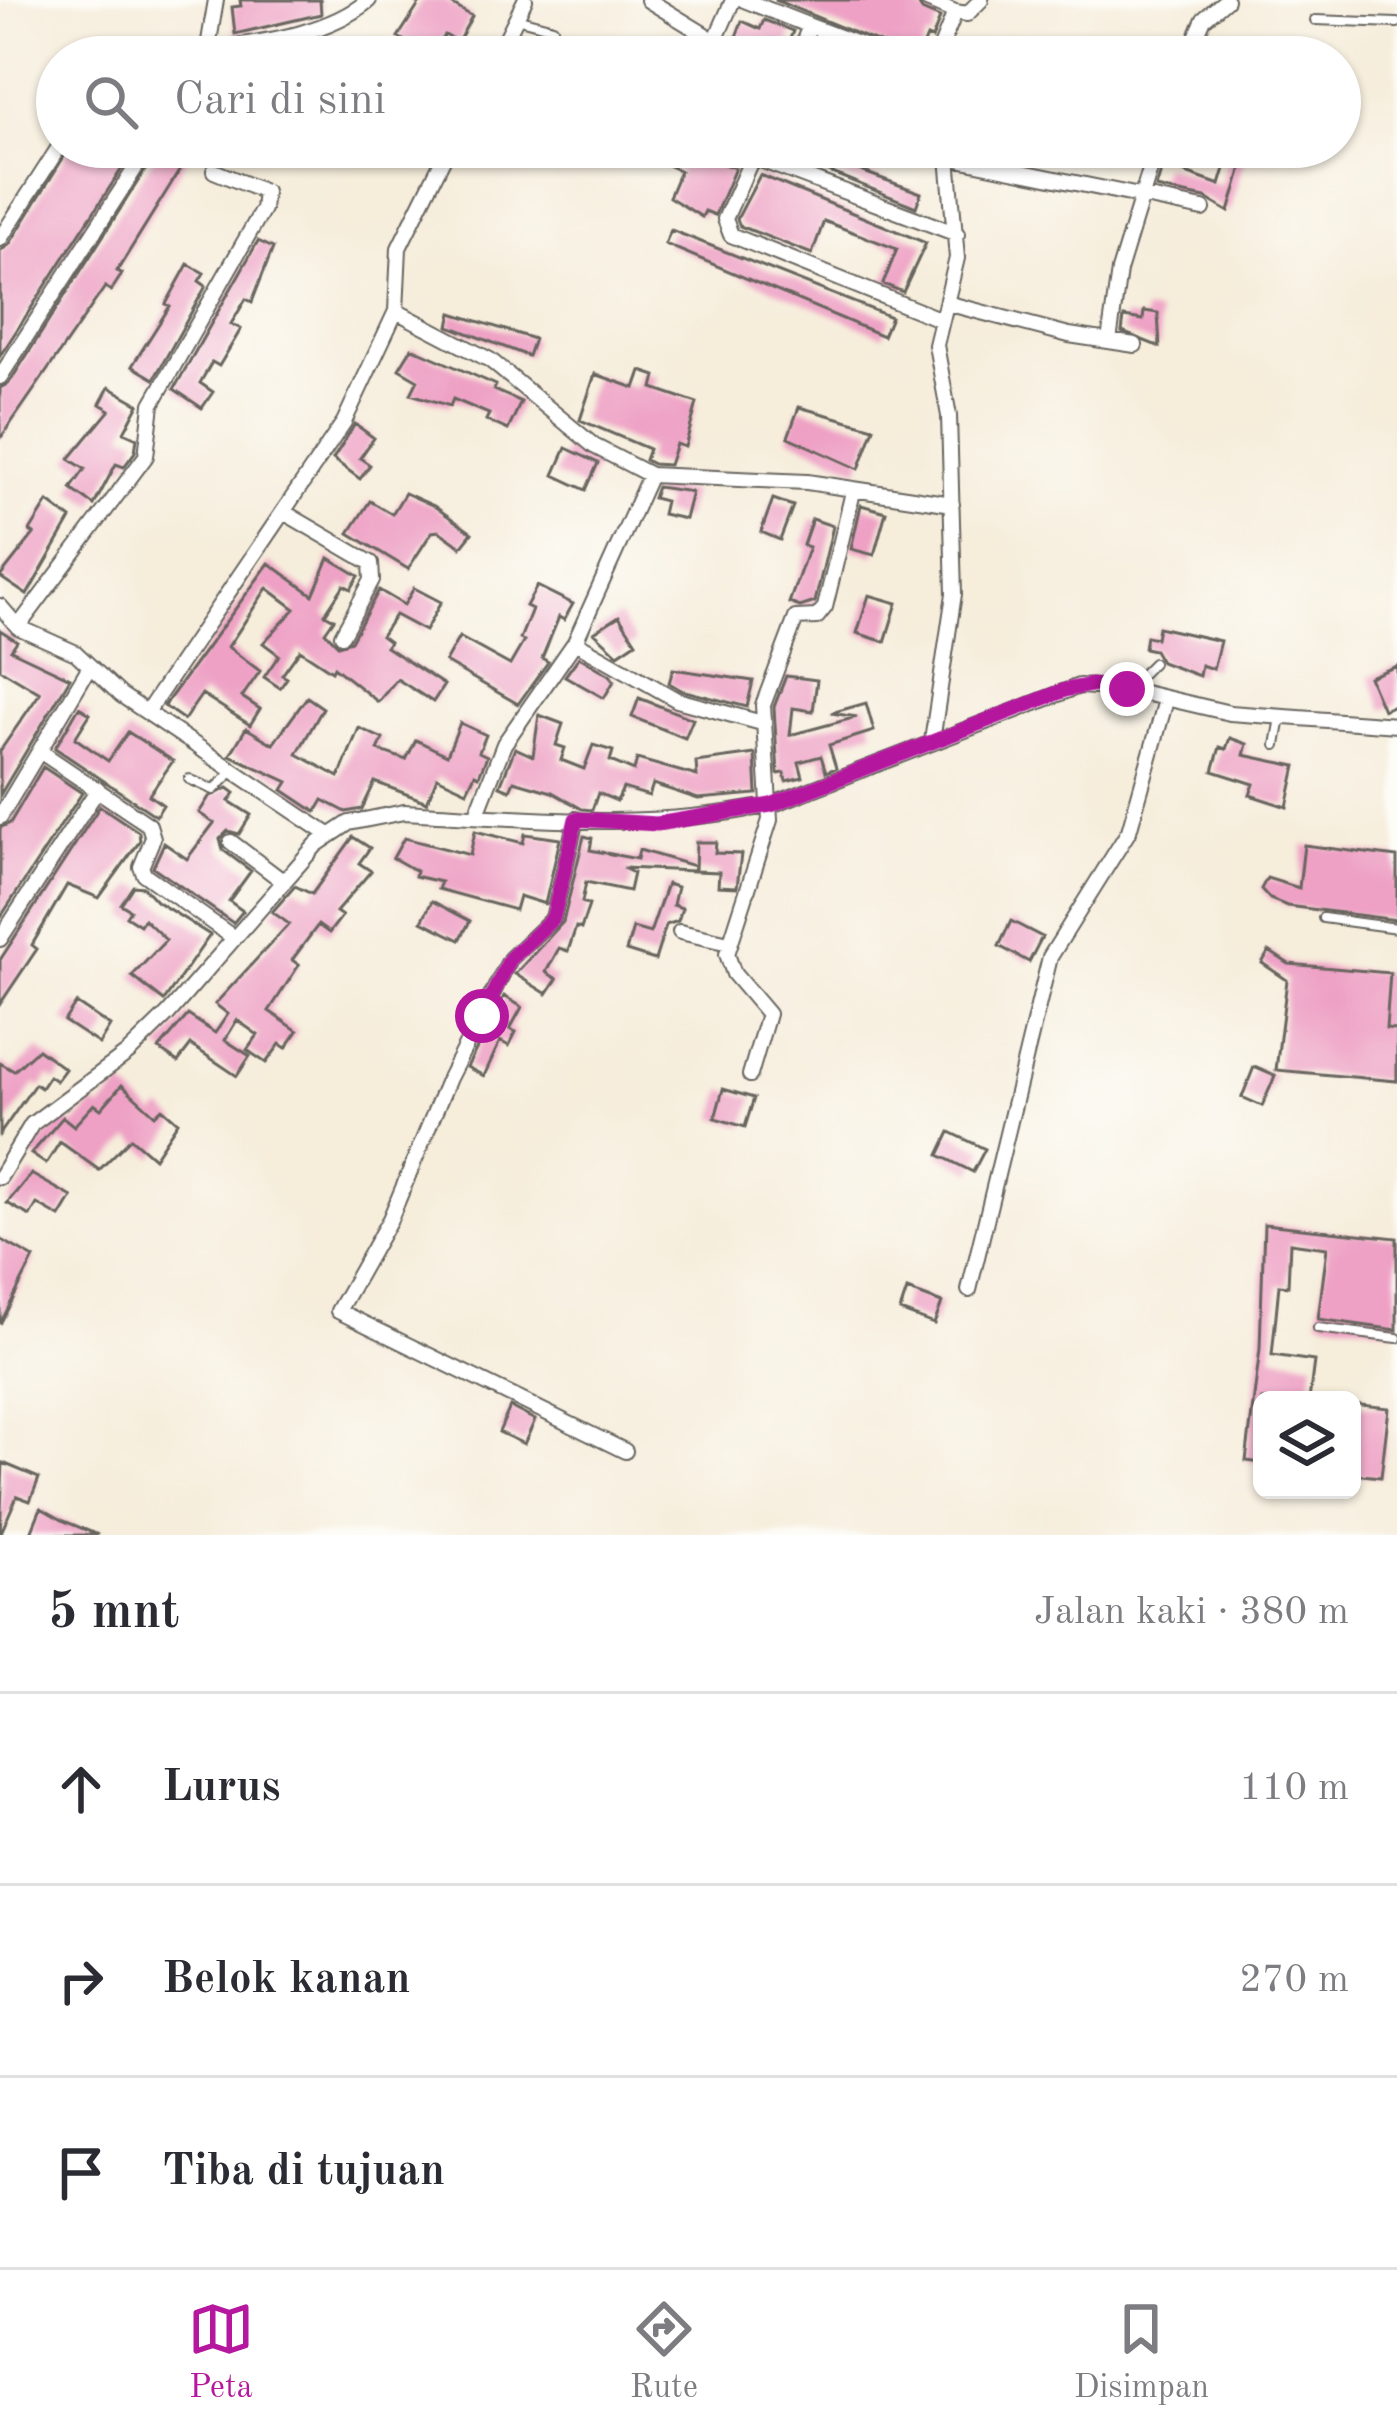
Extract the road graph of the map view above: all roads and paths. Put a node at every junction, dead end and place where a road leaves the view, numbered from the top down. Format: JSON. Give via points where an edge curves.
{"nodes":[{"id":1,"x":216,"y":0,"type":"edge"},
{"id":2,"x":369,"y":0,"type":"edge"},
{"id":3,"x":524,"y":0,"type":"edge"},
{"id":4,"x":648,"y":0,"type":"edge"},
{"id":5,"x":733,"y":0,"type":"edge"},
{"id":6,"x":744,"y":0,"type":"edge"},
{"id":7,"x":927,"y":0,"type":"edge"},
{"id":8,"x":980,"y":0,"type":"edge"},
{"id":9,"x":1226,"y":0,"type":"edge"},
{"id":10,"x":955,"y":12,"type":"junction"},
{"id":11,"x":515,"y":17,"type":"junction"},
{"id":12,"x":1315,"y":20,"type":"dead end"},
{"id":13,"x":1397,"y":23,"type":"edge"},
{"id":14,"x":810,"y":26,"type":"junction"},
{"id":15,"x":553,"y":28,"type":"dead end"},
{"id":16,"x":210,"y":36,"type":"edge"},
{"id":17,"x":284,"y":36,"type":"edge"},
{"id":18,"x":506,"y":36,"type":"edge"},
{"id":19,"x":708,"y":36,"type":"edge"},
{"id":20,"x":717,"y":36,"type":"edge"},
{"id":21,"x":806,"y":36,"type":"edge"},
{"id":22,"x":836,"y":36,"type":"edge"},
{"id":23,"x":945,"y":36,"type":"edge"},
{"id":24,"x":1197,"y":36,"type":"edge"},
{"id":25,"x":45,"y":168,"type":"edge"},
{"id":26,"x":135,"y":168,"type":"edge"},
{"id":27,"x":438,"y":168,"type":"edge"},
{"id":28,"x":748,"y":168,"type":"edge"},
{"id":29,"x":794,"y":168,"type":"edge"},
{"id":30,"x":945,"y":168,"type":"edge"},
{"id":31,"x":1014,"y":168,"type":"edge"},
{"id":32,"x":1150,"y":168,"type":"edge"},
{"id":33,"x":214,"y":171,"type":"dead end"},
{"id":34,"x":1140,"y":199,"type":"junction"},
{"id":35,"x":1203,"y":208,"type":"dead end"},
{"id":36,"x":957,"y":234,"type":"junction"},
{"id":37,"x":0,"y":238,"type":"edge"},
{"id":38,"x":950,"y":304,"type":"junction"},
{"id":39,"x":395,"y":311,"type":"junction"},
{"id":40,"x":939,"y":319,"type":"junction"},
{"id":41,"x":1109,"y":341,"type":"junction"},
{"id":42,"x":1135,"y":345,"type":"dead end"},
{"id":43,"x":0,"y":376,"type":"edge"},
{"id":44,"x":650,"y":475,"type":"junction"},
{"id":45,"x":853,"y":492,"type":"junction"},
{"id":46,"x":952,"y":504,"type":"junction"},
{"id":47,"x":287,"y":514,"type":"junction"},
{"id":48,"x":0,"y":606,"type":"edge"},
{"id":49,"x":18,"y":627,"type":"junction"},
{"id":50,"x":342,"y":635,"type":"dead end"},
{"id":51,"x":575,"y":642,"type":"junction"},
{"id":52,"x":1153,"y":662,"type":"dead end"},
{"id":53,"x":90,"y":666,"type":"junction"},
{"id":54,"x":1127,"y":689,"type":"junction"},
{"id":55,"x":1166,"y":700,"type":"junction"},
{"id":56,"x":147,"y":712,"type":"junction"},
{"id":57,"x":1281,"y":718,"type":"junction"},
{"id":58,"x":762,"y":723,"type":"junction"},
{"id":59,"x":1397,"y":725,"type":"edge"},
{"id":60,"x":932,"y":741,"type":"junction"},
{"id":61,"x":1276,"y":745,"type":"dead end"},
{"id":62,"x":41,"y":752,"type":"junction"},
{"id":63,"x":233,"y":770,"type":"junction"},
{"id":64,"x":190,"y":779,"type":"dead end"},
{"id":65,"x":98,"y":789,"type":"junction"},
{"id":66,"x":771,"y":805,"type":"junction"},
{"id":67,"x":476,"y":816,"type":"junction"},
{"id":68,"x":0,"y":817,"type":"edge"},
{"id":69,"x":576,"y":819,"type":"junction"},
{"id":70,"x":329,"y":835,"type":"junction"},
{"id":71,"x":231,"y":842,"type":"dead end"},
{"id":72,"x":284,"y":882,"type":"junction"},
{"id":73,"x":1323,"y":918,"type":"dead end"},
{"id":74,"x":1397,"y":928,"type":"edge"},
{"id":75,"x":680,"y":932,"type":"dead end"},
{"id":76,"x":234,"y":938,"type":"junction"},
{"id":77,"x":0,"y":939,"type":"edge"},
{"id":78,"x":729,"y":943,"type":"junction"},
{"id":79,"x":750,"y":1075,"type":"dead end"},
{"id":80,"x":0,"y":1177,"type":"edge"},
{"id":81,"x":969,"y":1290,"type":"dead end"},
{"id":82,"x":1318,"y":1328,"type":"dead end"},
{"id":83,"x":1397,"y":1338,"type":"edge"},
{"id":84,"x":625,"y":1451,"type":"dead end"}],
"edges":[{"from":1,"to":16,"type":"street"},
{"from":2,"to":17,"type":"street"},
{"from":3,"to":11,"type":"street"},
{"from":4,"to":19,"type":"street"},
{"from":5,"to":20,"type":"street"},
{"from":6,"to":14,"type":"street"},
{"from":7,"to":10,"type":"street"},
{"from":8,"to":10,"type":"street","via":[[967,14]]},
{"from":9,"to":24,"type":"street"},
{"from":10,"to":23,"type":"street"},
{"from":11,"to":15,"type":"lane"},
{"from":11,"to":18,"type":"street"},
{"from":12,"to":13,"type":"lane"},
{"from":14,"to":21,"type":"street"},
{"from":14,"to":22,"type":"street"},
{"from":25,"to":37,"type":"street"},
{"from":26,"to":43,"type":"street"},
{"from":27,"to":39,"type":"street","via":[[399,248]]},
{"from":28,"to":40,"type":"street","via":[[725,219],[731,235]]},
{"from":29,"to":36,"type":"street"},
{"from":30,"to":36,"type":"street"},
{"from":31,"to":34,"type":"street"},
{"from":32,"to":34,"type":"street"},
{"from":33,"to":49,"type":"street","via":[[265,192],[263,208],[152,404],[146,456]]},
{"from":34,"to":35,"type":"street"},
{"from":34,"to":41,"type":"street"},
{"from":36,"to":38,"type":"street"},
{"from":38,"to":40,"type":"street"},
{"from":38,"to":41,"type":"street"},
{"from":39,"to":44,"type":"street","via":[[490,360],[594,446]]},
{"from":39,"to":47,"type":"street","via":[[344,422]]},
{"from":40,"to":46,"type":"street"},
{"from":41,"to":42,"type":"street"},
{"from":44,"to":45,"type":"street","via":[[807,482]]},
{"from":44,"to":51,"type":"street"},
{"from":45,"to":46,"type":"street"},
{"from":45,"to":58,"type":"street","via":[[825,607],[794,622]]},
{"from":46,"to":60,"type":"street","via":[[954,594]]},
{"from":47,"to":50,"type":"street","via":[[370,563],[371,580]]},
{"from":47,"to":56,"type":"street"},
{"from":48,"to":49,"type":"street"},
{"from":49,"to":53,"type":"street"},
{"from":51,"to":58,"type":"street","via":[[676,700]]},
{"from":51,"to":67,"type":"street","via":[[504,744]]},
{"from":52,"to":54,"type":"lane"},
{"from":53,"to":56,"type":"street"},
{"from":53,"to":62,"type":"street"},
{"from":54,"to":55,"type":"street"},
{"from":54,"to":60,"type":"street","via":[[1079,686]]},
{"from":55,"to":57,"type":"street"},
{"from":55,"to":81,"type":"street","via":[[1129,831],[1050,957]]},
{"from":56,"to":63,"type":"street"},
{"from":57,"to":59,"type":"street"},
{"from":57,"to":61,"type":"lane"},
{"from":58,"to":66,"type":"street"},
{"from":60,"to":66,"type":"street"},
{"from":62,"to":65,"type":"street"},
{"from":62,"to":68,"type":"street"},
{"from":63,"to":64,"type":"lane","via":[[214,790]]},
{"from":63,"to":70,"type":"street"},
{"from":65,"to":76,"type":"street","via":[[153,832],[141,867],[148,878]]},
{"from":65,"to":77,"type":"street"},
{"from":66,"to":69,"type":"street","via":[[657,824]]},
{"from":66,"to":78,"type":"street"},
{"from":67,"to":69,"type":"street"},
{"from":67,"to":70,"type":"street","via":[[383,814]]},
{"from":69,"to":84,"type":"street","via":[[553,918],[510,959],[390,1219],[338,1311]]},
{"from":70,"to":72,"type":"street"},
{"from":71,"to":72,"type":"street"},
{"from":72,"to":76,"type":"street"},
{"from":73,"to":74,"type":"lane"},
{"from":75,"to":78,"type":"street"},
{"from":76,"to":80,"type":"street","via":[[129,1052],[32,1124]]},
{"from":78,"to":79,"type":"street","via":[[728,964],[768,1014]]},
{"from":82,"to":83,"type":"lane"}]}
